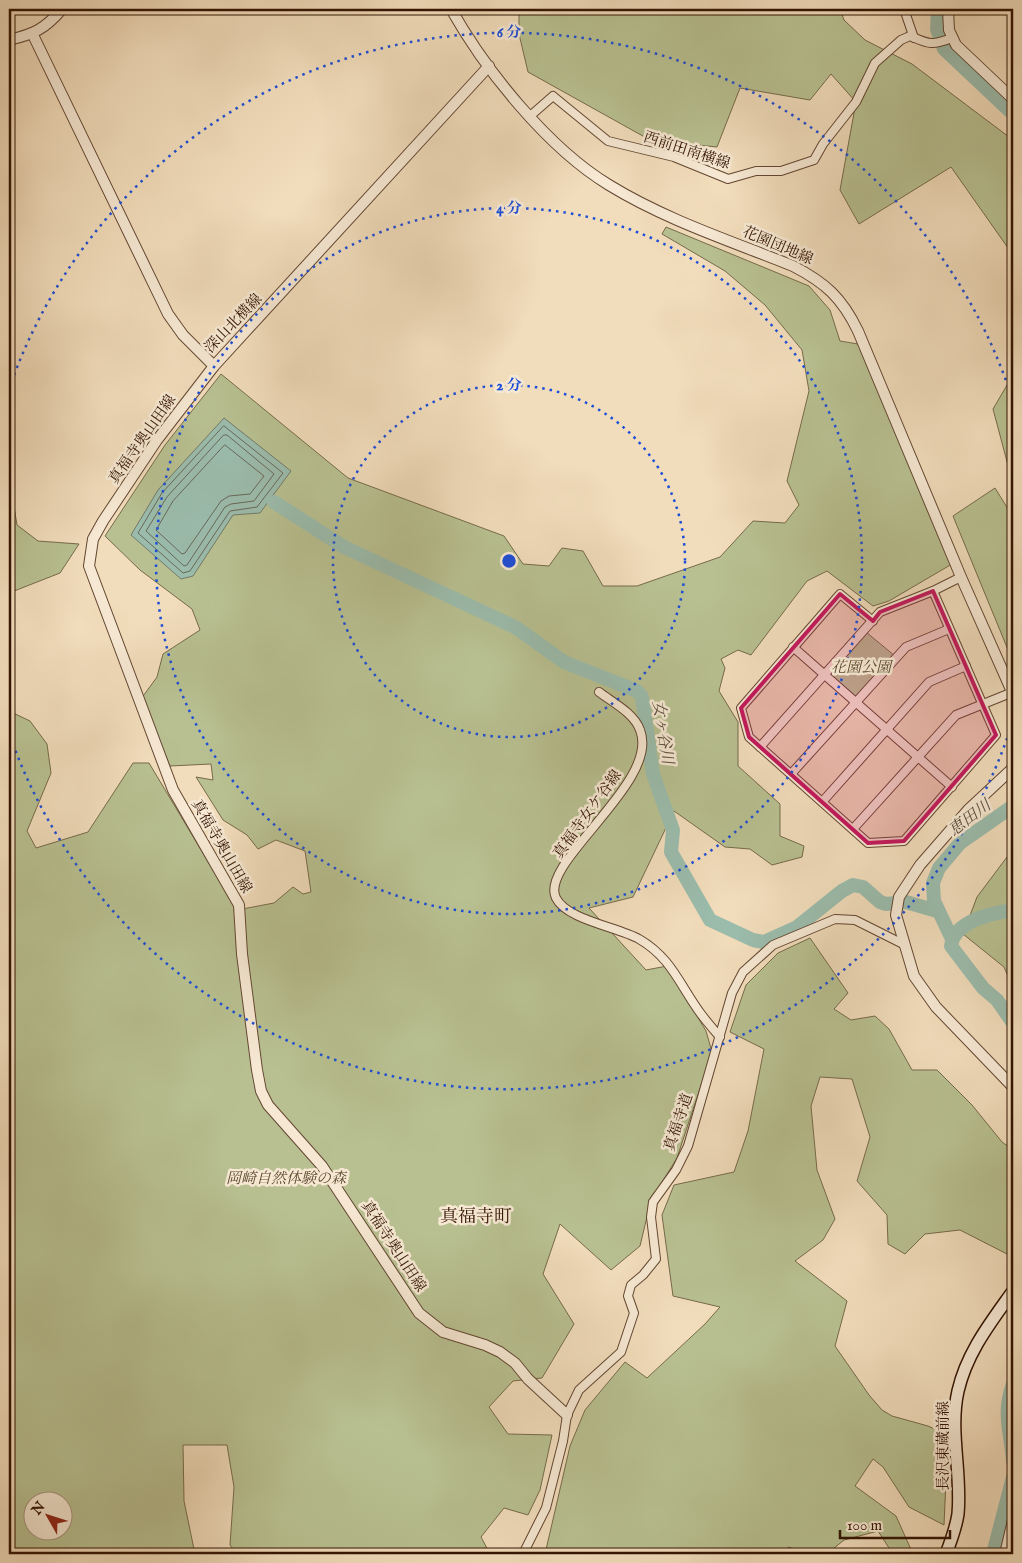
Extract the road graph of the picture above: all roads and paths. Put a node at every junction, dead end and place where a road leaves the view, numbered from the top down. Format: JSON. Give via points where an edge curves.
{"nodes":[{"id":1,"x":62,"y":9,"type":"edge"},
{"id":2,"x":451,"y":9,"type":"edge"},
{"id":3,"x":904,"y":9,"type":"edge"},
{"id":4,"x":948,"y":9,"type":"edge"},
{"id":5,"x":32,"y":35,"type":"junction"},
{"id":6,"x":914,"y":38,"type":"junction"},
{"id":7,"x":951,"y":38,"type":"junction"},
{"id":8,"x":9,"y":40,"type":"edge"},
{"id":9,"x":489,"y":66,"type":"junction"},
{"id":10,"x":1013,"y":99,"type":"edge"},
{"id":11,"x":529,"y":117,"type":"junction"},
{"id":12,"x":214,"y":366,"type":"junction"},
{"id":13,"x":961,"y":577,"type":"junction"},
{"id":14,"x":933,"y":591,"type":"junction"},
{"id":15,"x":873,"y":621,"type":"junction"},
{"id":16,"x":949,"y":629,"type":"junction"},
{"id":17,"x":793,"y":647,"type":"junction"},
{"id":18,"x":966,"y":666,"type":"junction"},
{"id":19,"x":825,"y":675,"type":"junction"},
{"id":20,"x":599,"y":692,"type":"dead end"},
{"id":21,"x":1013,"y":693,"type":"edge"},
{"id":22,"x":857,"y":703,"type":"junction"},
{"id":23,"x":984,"y":705,"type":"junction"},
{"id":24,"x":887,"y":730,"type":"junction"},
{"id":25,"x":760,"y":747,"type":"junction"},
{"id":26,"x":918,"y":757,"type":"junction"},
{"id":27,"x":1013,"y":768,"type":"edge"},
{"id":28,"x":791,"y":774,"type":"junction"},
{"id":29,"x":952,"y":787,"type":"junction"},
{"id":30,"x":824,"y":801,"type":"junction"},
{"id":31,"x":853,"y":829,"type":"junction"},
{"id":32,"x":903,"y":944,"type":"junction"},
{"id":33,"x":720,"y":1037,"type":"junction"},
{"id":34,"x":1013,"y":1086,"type":"edge"},
{"id":35,"x":1013,"y":1291,"type":"edge"},
{"id":36,"x":567,"y":1415,"type":"junction"},
{"id":37,"x":1013,"y":1516,"type":"edge"},
{"id":38,"x":523,"y":1554,"type":"edge"},
{"id":39,"x":946,"y":1554,"type":"edge"},
{"id":40,"x":1004,"y":1554,"type":"edge"}],
"edges":[{"from":1,"to":5,"type":"street","via":[[52,21]]},
{"from":2,"to":9,"type":"street","name":"花園団地線"},
{"from":3,"to":6,"type":"street"},
{"from":4,"to":7,"type":"street"},
{"from":5,"to":8,"type":"street"},
{"from":5,"to":12,"type":"street","name":"深山北横線","via":[[168,314],[183,335]]},
{"from":6,"to":7,"type":"street","via":[[922,43]]},
{"from":6,"to":11,"type":"street","name":"西前田南横線","via":[[910,36],[900,40],[874,62],[856,102],[814,160],[781,171],[756,171],[728,179],[674,157],[608,141],[553,96]]},
{"from":7,"to":10,"type":"street"},
{"from":9,"to":11,"type":"street","name":"花園団地線"},
{"from":9,"to":12,"type":"street","name":"深山北横線"},
{"from":11,"to":13,"type":"street","name":"花園団地線","via":[[579,164],[608,185],[660,212],[793,266],[813,276],[836,294],[858,331]]},
{"from":12,"to":36,"type":"street","name":"真福寺奥山田線","via":[[103,521],[93,539],[89,566],[173,790],[238,904],[262,1091],[268,1104],[322,1166],[419,1313],[443,1332],[500,1352]]},
{"from":13,"to":14,"type":"street"},
{"from":13,"to":21,"type":"street","name":"花園団地線"},
{"from":14,"to":15,"type":"street","via":[[880,612]]},
{"from":14,"to":16,"type":"street"},
{"from":15,"to":17,"type":"street","via":[[840,594]]},
{"from":15,"to":19,"type":"street"},
{"from":16,"to":18,"type":"street"},
{"from":16,"to":22,"type":"street","via":[[906,647]]},
{"from":17,"to":19,"type":"street"},
{"from":17,"to":25,"type":"street","via":[[741,708],[749,737]]},
{"from":18,"to":23,"type":"street"},
{"from":18,"to":24,"type":"street","via":[[929,682]]},
{"from":19,"to":22,"type":"street"},
{"from":19,"to":25,"type":"street"},
{"from":20,"to":33,"type":"street","name":"真福寺女ケ谷線","via":[[636,723],[642,736],[642,748],[627,786],[578,844],[561,873],[554,887],[556,898],[571,913],[621,930],[653,949],[675,972],[700,1014]]},
{"from":21,"to":23,"type":"street"},
{"from":22,"to":24,"type":"street"},
{"from":22,"to":28,"type":"street"},
{"from":23,"to":26,"type":"street","via":[[956,715]]},
{"from":23,"to":29,"type":"street","via":[[996,736]]},
{"from":24,"to":26,"type":"street"},
{"from":24,"to":30,"type":"street"},
{"from":25,"to":28,"type":"street"},
{"from":26,"to":29,"type":"street"},
{"from":26,"to":31,"type":"street"},
{"from":27,"to":32,"type":"street","via":[[929,853],[903,890],[896,916]]},
{"from":28,"to":30,"type":"street"},
{"from":29,"to":31,"type":"street","via":[[904,841],[868,843]]},
{"from":30,"to":31,"type":"street"},
{"from":32,"to":33,"type":"street","name":"真福寺道","via":[[854,920],[835,919],[779,942],[743,972],[732,993]]},
{"from":32,"to":34,"type":"street","via":[[914,976],[936,1007]]},
{"from":33,"to":36,"type":"street","name":"真福寺道","via":[[688,1146],[676,1170],[653,1202],[651,1217],[656,1259],[631,1285],[628,1296],[634,1313],[621,1352],[579,1390]]},
{"from":35,"to":39,"type":"main road","name":"長沢東蔵前線","via":[[974,1348],[958,1392],[955,1420],[958,1514]]},
{"from":36,"to":38,"type":"street","name":"真福寺道","via":[[564,1441],[546,1508]]},
{"from":37,"to":40,"type":"street"}]}
